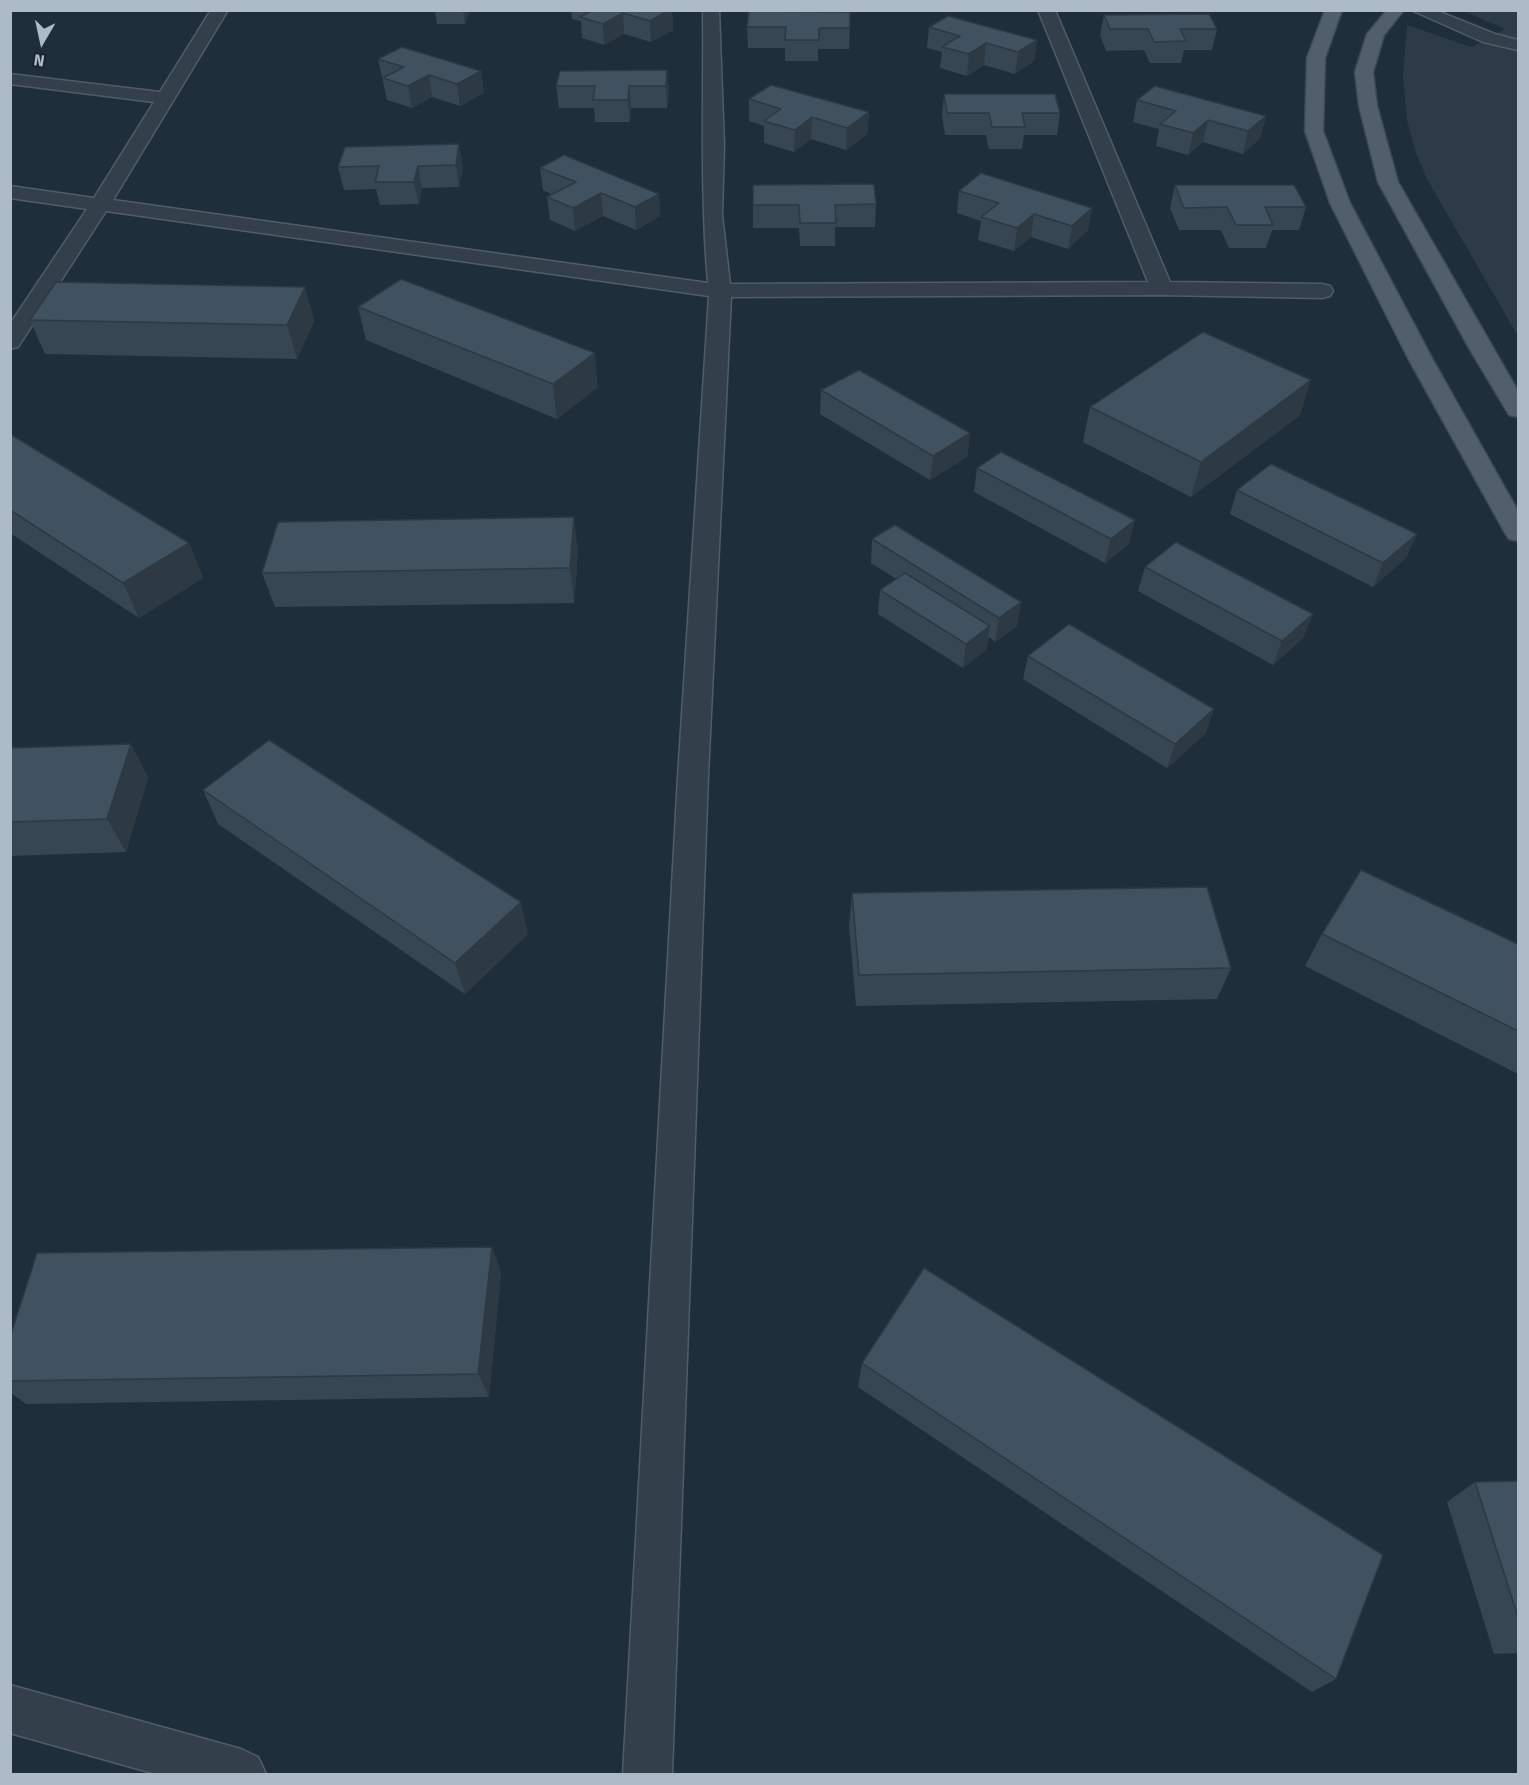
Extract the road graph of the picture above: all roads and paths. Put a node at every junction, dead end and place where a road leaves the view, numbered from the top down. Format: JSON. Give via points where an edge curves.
{"nodes":[{"id":1,"x":220,"y":10,"type":"edge"},
{"id":2,"x":711,"y":10,"type":"edge"},
{"id":3,"x":1046,"y":10,"type":"edge"},
{"id":4,"x":1334,"y":10,"type":"edge"},
{"id":5,"x":1396,"y":10,"type":"edge"},
{"id":6,"x":1424,"y":12,"type":"edge"},
{"id":7,"x":1518,"y":45,"type":"edge"},
{"id":8,"x":10,"y":79,"type":"edge"},
{"id":9,"x":165,"y":98,"type":"junction"},
{"id":10,"x":10,"y":192,"type":"edge"},
{"id":11,"x":101,"y":203,"type":"junction"},
{"id":12,"x":1162,"y":288,"type":"junction"},
{"id":13,"x":720,"y":291,"type":"junction"},
{"id":14,"x":1322,"y":291,"type":"dead end"},
{"id":15,"x":10,"y":342,"type":"edge"},
{"id":16,"x":1518,"y":410,"type":"edge"},
{"id":17,"x":1518,"y":533,"type":"edge"},
{"id":18,"x":10,"y":1709,"type":"edge"},
{"id":19,"x":241,"y":1774,"type":"edge"},
{"id":20,"x":648,"y":1774,"type":"edge"}],
"edges":[{"from":1,"to":9,"type":"street"},
{"from":2,"to":13,"type":"street","via":[[712,215]]},
{"from":3,"to":12,"type":"street"},
{"from":4,"to":17,"type":"main road","via":[[1316,58],[1314,130],[1340,203],[1421,360]]},
{"from":5,"to":16,"type":"main road","via":[[1376,34],[1364,72],[1368,106],[1388,182]]},
{"from":6,"to":7,"type":"street","via":[[1489,38]]},
{"from":8,"to":9,"type":"street"},
{"from":9,"to":11,"type":"street"},
{"from":10,"to":11,"type":"street"},
{"from":11,"to":13,"type":"street"},
{"from":11,"to":15,"type":"street"},
{"from":12,"to":13,"type":"street"},
{"from":12,"to":14,"type":"street"},
{"from":13,"to":20,"type":"street","via":[[692,787]]},
{"from":18,"to":19,"type":"street"}]}
